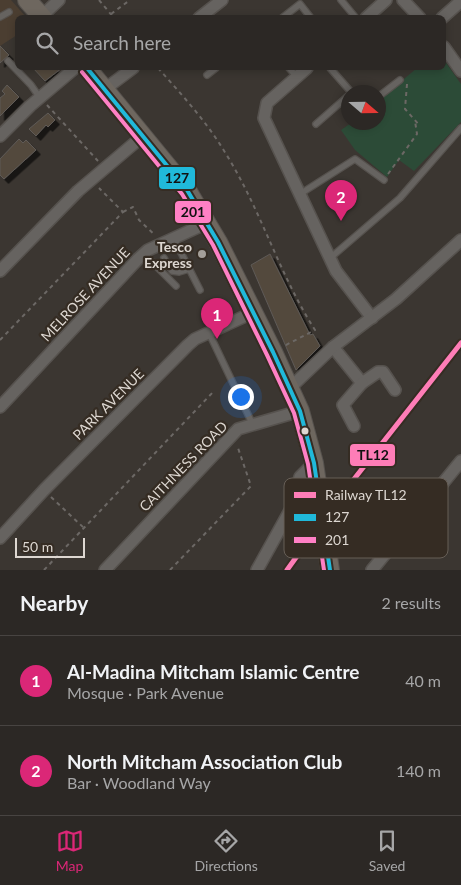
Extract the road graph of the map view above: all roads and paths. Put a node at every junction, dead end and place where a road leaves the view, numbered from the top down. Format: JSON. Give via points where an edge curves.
{"nodes":[{"id":1,"x":26,"y":0,"type":"edge"},
{"id":2,"x":59,"y":0,"type":"edge"},
{"id":3,"x":99,"y":0,"type":"edge"},
{"id":4,"x":130,"y":0,"type":"edge"},
{"id":5,"x":222,"y":0,"type":"edge"},
{"id":6,"x":341,"y":0,"type":"edge"},
{"id":7,"x":386,"y":0,"type":"edge"},
{"id":8,"x":403,"y":0,"type":"edge"},
{"id":9,"x":461,"y":0,"type":"edge"},
{"id":10,"x":302,"y":2,"type":"edge"},
{"id":11,"x":9,"y":12,"type":"dead end"},
{"id":12,"x":111,"y":14,"type":"joint"},
{"id":13,"x":40,"y":15,"type":"edge"},
{"id":14,"x":44,"y":15,"type":"edge"},
{"id":15,"x":203,"y":15,"type":"edge"},
{"id":16,"x":286,"y":15,"type":"edge"},
{"id":17,"x":309,"y":15,"type":"edge"},
{"id":18,"x":354,"y":15,"type":"edge"},
{"id":19,"x":369,"y":15,"type":"edge"},
{"id":20,"x":417,"y":15,"type":"edge"},
{"id":21,"x":445,"y":15,"type":"edge"},
{"id":22,"x":0,"y":18,"type":"edge"},
{"id":23,"x":446,"y":50,"type":"edge"},
{"id":24,"x":8,"y":61,"type":"dead end"},
{"id":25,"x":15,"y":68,"type":"edge"},
{"id":26,"x":17,"y":70,"type":"edge"},
{"id":27,"x":73,"y":70,"type":"edge"},
{"id":28,"x":89,"y":70,"type":"edge"},
{"id":29,"x":130,"y":70,"type":"edge"},
{"id":30,"x":160,"y":70,"type":"edge"},
{"id":31,"x":212,"y":70,"type":"edge"},
{"id":32,"x":291,"y":70,"type":"edge"},
{"id":33,"x":306,"y":70,"type":"edge"},
{"id":34,"x":332,"y":70,"type":"edge"},
{"id":35,"x":461,"y":71,"type":"edge"},
{"id":36,"x":207,"y":75,"type":"dead end"},
{"id":37,"x":297,"y":77,"type":"junction"},
{"id":38,"x":408,"y":79,"type":"dead end"},
{"id":39,"x":400,"y":80,"type":"dead end"},
{"id":40,"x":345,"y":85,"type":"edge"},
{"id":41,"x":105,"y":89,"type":"junction"},
{"id":42,"x":386,"y":91,"type":"edge"},
{"id":43,"x":40,"y":98,"type":"junction"},
{"id":44,"x":341,"y":102,"type":"edge"},
{"id":45,"x":416,"y":121,"type":"junction"},
{"id":46,"x":316,"y":124,"type":"dead end"},
{"id":47,"x":420,"y":126,"type":"dead end"},
{"id":48,"x":461,"y":128,"type":"edge"},
{"id":49,"x":144,"y":135,"type":"junction"},
{"id":50,"x":0,"y":136,"type":"edge"},
{"id":51,"x":105,"y":168,"type":"junction"},
{"id":52,"x":90,"y":179,"type":"junction"},
{"id":53,"x":384,"y":180,"type":"joint"},
{"id":54,"x":299,"y":194,"type":"junction"},
{"id":55,"x":124,"y":212,"type":"junction"},
{"id":56,"x":207,"y":222,"type":"junction"},
{"id":57,"x":174,"y":239,"type":"junction"},
{"id":58,"x":461,"y":240,"type":"edge"},
{"id":59,"x":160,"y":245,"type":"junction"},
{"id":60,"x":144,"y":254,"type":"junction"},
{"id":61,"x":164,"y":258,"type":"dead end"},
{"id":62,"x":329,"y":259,"type":"junction"},
{"id":63,"x":189,"y":268,"type":"junction"},
{"id":64,"x":0,"y":271,"type":"edge"},
{"id":65,"x":176,"y":286,"type":"dead end"},
{"id":66,"x":200,"y":290,"type":"dead end"},
{"id":67,"x":254,"y":312,"type":"junction"},
{"id":68,"x":372,"y":318,"type":"junction"},
{"id":69,"x":209,"y":332,"type":"junction"},
{"id":70,"x":0,"y":340,"type":"edge"},
{"id":71,"x":334,"y":346,"type":"junction"},
{"id":72,"x":273,"y":352,"type":"junction"},
{"id":73,"x":362,"y":383,"type":"junction"},
{"id":74,"x":290,"y":388,"type":"junction"},
{"id":75,"x":395,"y":390,"type":"dead end"},
{"id":76,"x":214,"y":391,"type":"dead end"},
{"id":77,"x":0,"y":407,"type":"edge"},
{"id":78,"x":300,"y":411,"type":"junction"},
{"id":79,"x":252,"y":423,"type":"junction"},
{"id":80,"x":354,"y":426,"type":"dead end"},
{"id":81,"x":233,"y":434,"type":"junction"},
{"id":82,"x":461,"y":460,"type":"edge"},
{"id":83,"x":314,"y":463,"type":"junction"},
{"id":84,"x":300,"y":478,"type":"edge"},
{"id":85,"x":316,"y":478,"type":"edge"},
{"id":86,"x":446,"y":478,"type":"edge"},
{"id":87,"x":44,"y":490,"type":"junction"},
{"id":88,"x":284,"y":521,"type":"edge"},
{"id":89,"x":84,"y":528,"type":"junction"},
{"id":90,"x":0,"y":538,"type":"edge"},
{"id":91,"x":382,"y":558,"type":"edge"},
{"id":92,"x":44,"y":570,"type":"edge"},
{"id":93,"x":105,"y":570,"type":"edge"},
{"id":94,"x":170,"y":570,"type":"edge"},
{"id":95,"x":257,"y":570,"type":"edge"},
{"id":96,"x":372,"y":570,"type":"edge"}],
"edges":[{"from":1,"to":13,"type":"main road"},
{"from":2,"to":14,"type":"street"},
{"from":3,"to":12,"type":"path"},
{"from":4,"to":12,"type":"path"},
{"from":5,"to":15,"type":"street"},
{"from":6,"to":18,"type":"lane"},
{"from":7,"to":19,"type":"street"},
{"from":8,"to":20,"type":"street"},
{"from":9,"to":21,"type":"street"},
{"from":10,"to":16,"type":"lane"},
{"from":10,"to":17,"type":"lane"},
{"from":11,"to":22,"type":"lane"},
{"from":23,"to":35,"type":"street"},
{"from":24,"to":25,"type":"lane"},
{"from":26,"to":43,"type":"lane"},
{"from":27,"to":43,"type":"street"},
{"from":28,"to":41,"type":"main road"},
{"from":29,"to":41,"type":"street"},
{"from":30,"to":72,"type":"path","via":[[227,155],[297,303],[314,330]]},
{"from":31,"to":36,"type":"lane"},
{"from":32,"to":37,"type":"lane"},
{"from":33,"to":37,"type":"street"},
{"from":34,"to":40,"type":"lane"},
{"from":37,"to":54,"type":"street","via":[[267,103],[263,114]]},
{"from":38,"to":45,"type":"path","via":[[404,106]]},
{"from":39,"to":42,"type":"lane"},
{"from":41,"to":49,"type":"main road"},
{"from":43,"to":50,"type":"street"},
{"from":43,"to":51,"type":"path"},
{"from":44,"to":46,"type":"lane"},
{"from":45,"to":47,"type":"path"},
{"from":45,"to":53,"type":"path","via":[[417,134]]},
{"from":48,"to":62,"type":"lane","via":[[400,198]]},
{"from":49,"to":51,"type":"street"},
{"from":49,"to":56,"type":"main road"},
{"from":51,"to":52,"type":"street"},
{"from":52,"to":55,"type":"path"},
{"from":52,"to":64,"type":"street"},
{"from":53,"to":54,"type":"lane","via":[[355,159]]},
{"from":54,"to":62,"type":"street"},
{"from":55,"to":59,"type":"path","via":[[134,207],[139,220]]},
{"from":55,"to":70,"type":"path"},
{"from":56,"to":57,"type":"street","name":"MELROSE AVENUE"},
{"from":56,"to":67,"type":"main road"},
{"from":57,"to":59,"type":"street","name":"MELROSE AVENUE"},
{"from":57,"to":63,"type":"lane"},
{"from":58,"to":68,"type":"street"},
{"from":59,"to":60,"type":"street","name":"MELROSE AVENUE"},
{"from":60,"to":65,"type":"lane"},
{"from":60,"to":77,"type":"street","name":"MELROSE AVENUE"},
{"from":61,"to":63,"type":"lane","via":[[172,270],[179,272]]},
{"from":62,"to":68,"type":"street"},
{"from":63,"to":66,"type":"lane"},
{"from":67,"to":69,"type":"street","name":"PARK AVENUE"},
{"from":67,"to":72,"type":"main road"},
{"from":68,"to":71,"type":"street"},
{"from":69,"to":79,"type":"lane"},
{"from":69,"to":87,"type":"street","name":"PARK AVENUE","via":[[188,345]]},
{"from":71,"to":73,"type":"street"},
{"from":71,"to":74,"type":"street"},
{"from":72,"to":74,"type":"main road"},
{"from":73,"to":75,"type":"street","via":[[383,372]]},
{"from":73,"to":80,"type":"street","via":[[343,405]]},
{"from":74,"to":78,"type":"main road"},
{"from":76,"to":89,"type":"path"},
{"from":78,"to":79,"type":"street","name":"CAITHNESS ROAD"},
{"from":78,"to":83,"type":"main road"},
{"from":79,"to":81,"type":"street","name":"CAITHNESS ROAD"},
{"from":81,"to":93,"type":"street","name":"CAITHNESS ROAD"},
{"from":81,"to":94,"type":"path","via":[[252,486]]},
{"from":82,"to":86,"type":"street"},
{"from":83,"to":84,"type":"street"},
{"from":83,"to":85,"type":"main road"},
{"from":87,"to":89,"type":"path"},
{"from":87,"to":90,"type":"street","name":"PARK AVENUE"},
{"from":88,"to":95,"type":"street"},
{"from":89,"to":92,"type":"path"},
{"from":91,"to":96,"type":"street"}]}
